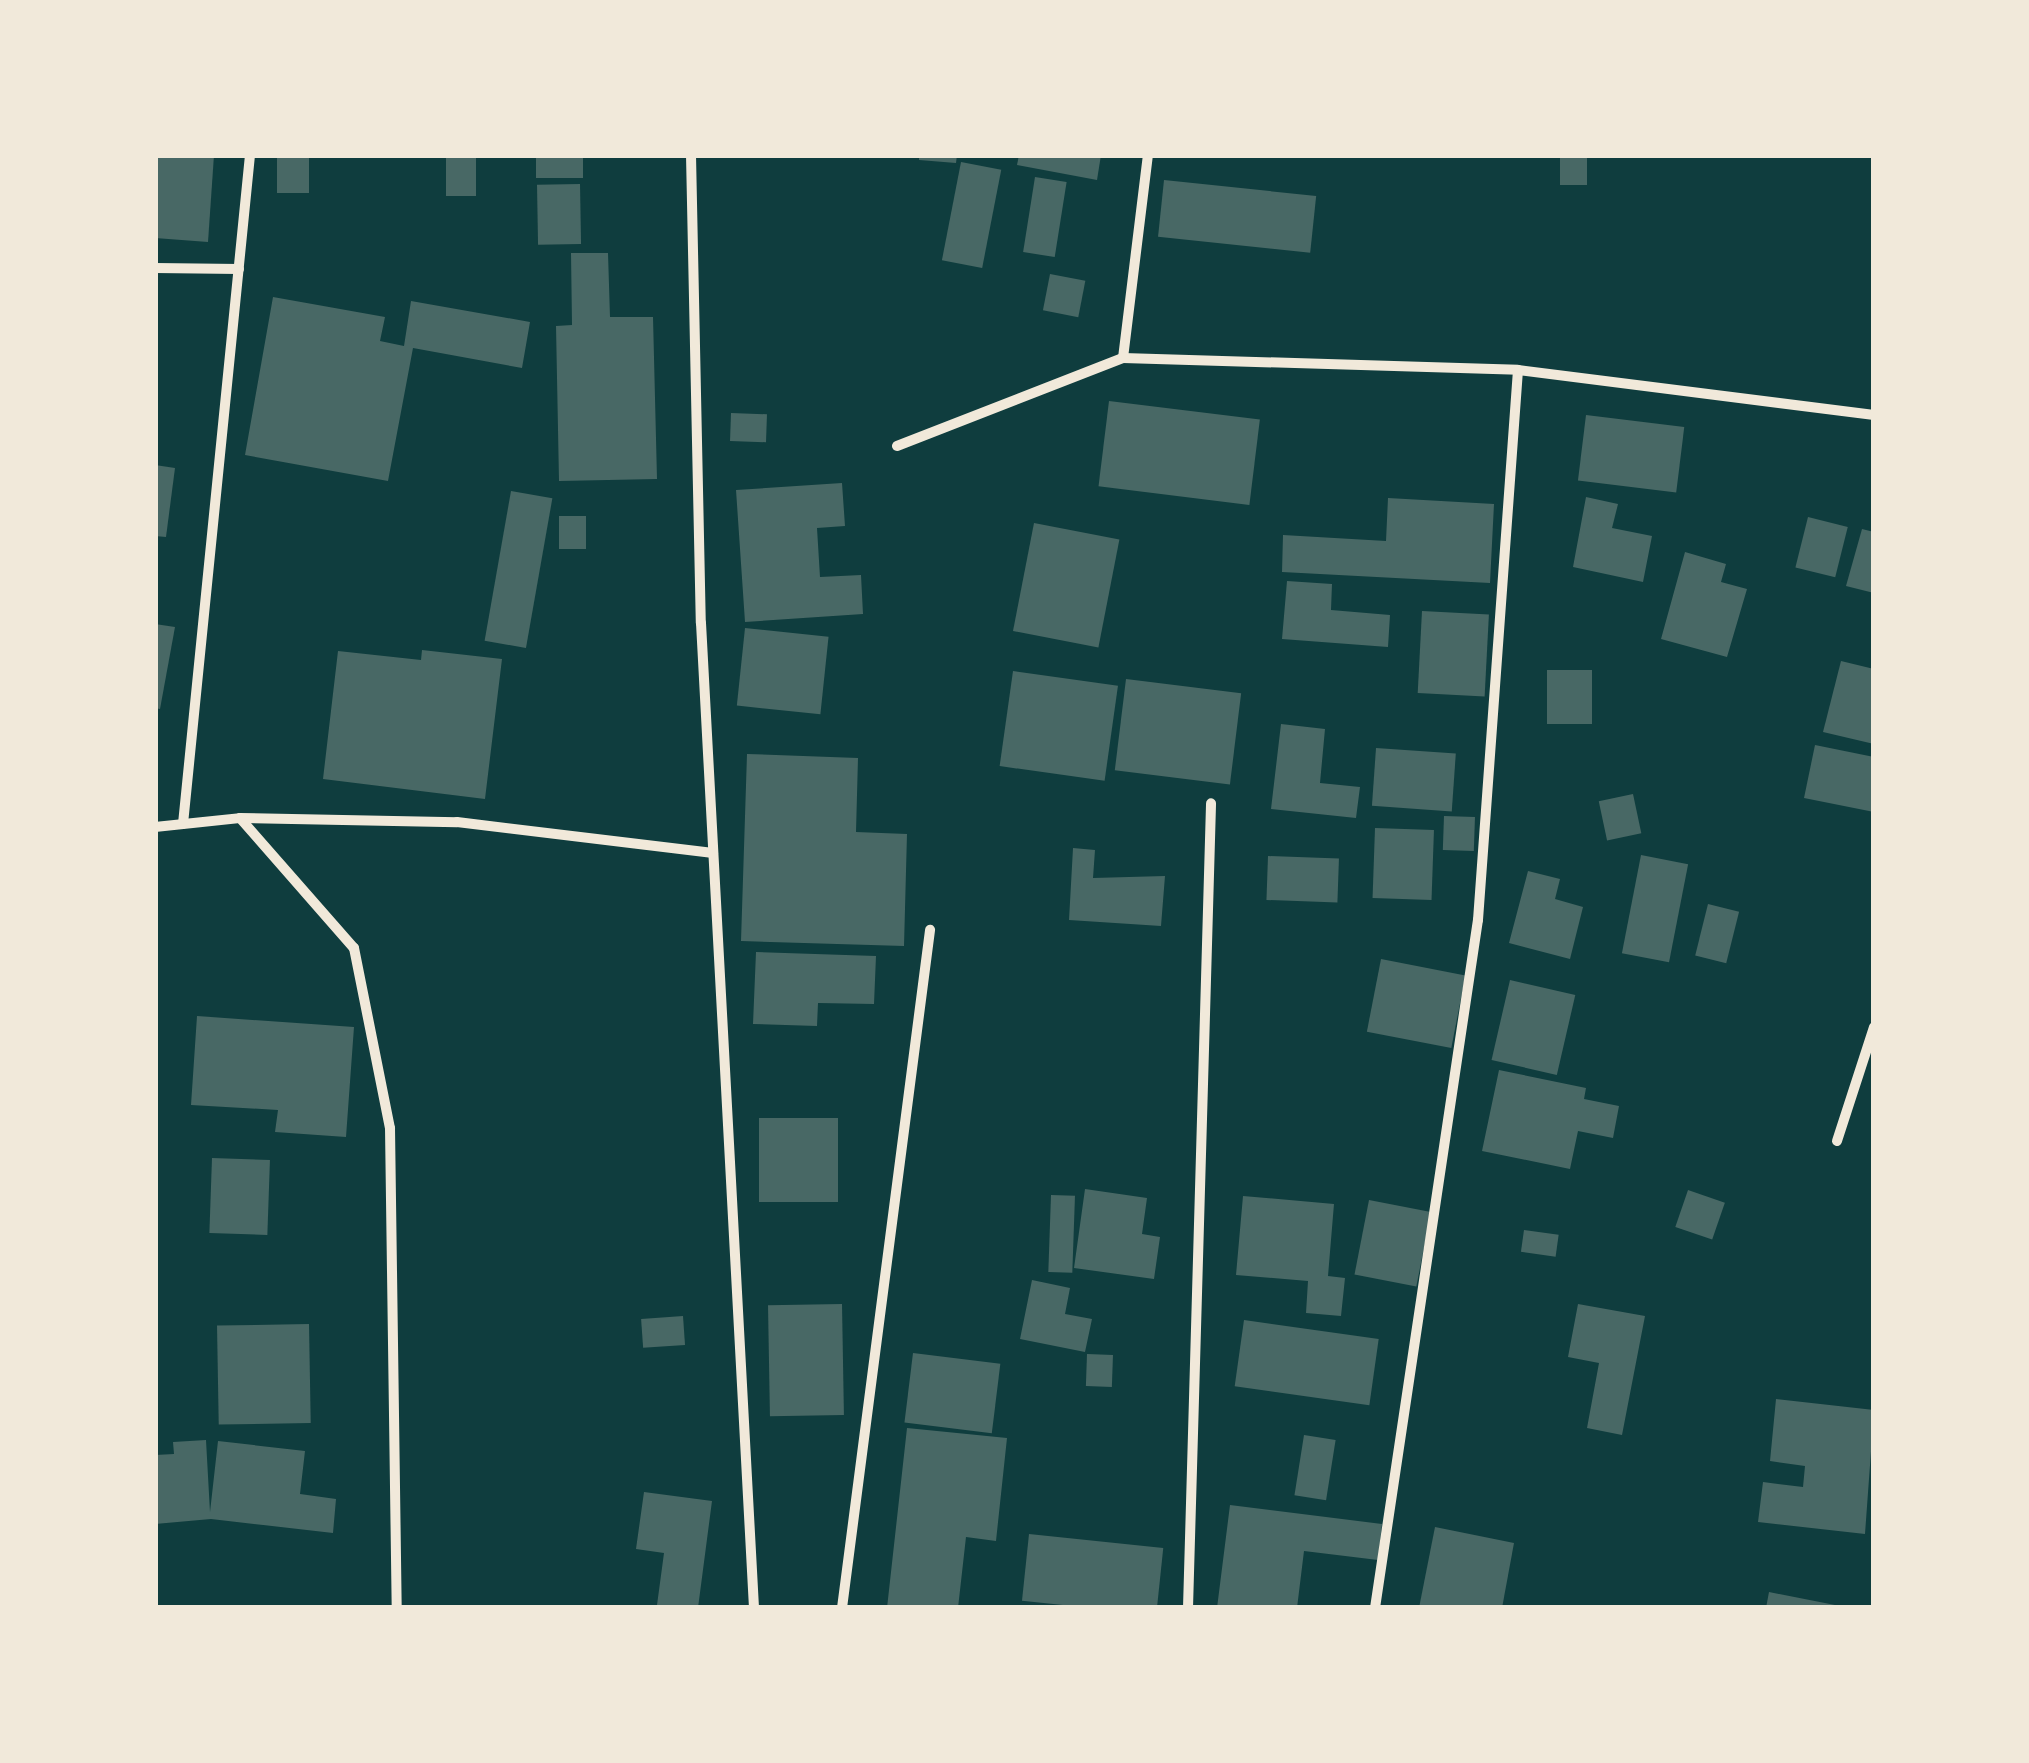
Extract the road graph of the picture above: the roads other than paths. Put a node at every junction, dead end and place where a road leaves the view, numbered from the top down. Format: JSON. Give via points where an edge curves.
{"nodes":[{"id":1,"x":250,"y":155,"type":"edge"},
{"id":2,"x":691,"y":155,"type":"edge"},
{"id":3,"x":1148,"y":155,"type":"edge"},
{"id":4,"x":155,"y":268,"type":"edge"},
{"id":5,"x":239,"y":269,"type":"junction"},
{"id":6,"x":1122,"y":358,"type":"junction"},
{"id":7,"x":1518,"y":370,"type":"junction"},
{"id":8,"x":1874,"y":415,"type":"edge"},
{"id":9,"x":897,"y":446,"type":"dead end"},
{"id":10,"x":1211,"y":803,"type":"dead end"},
{"id":11,"x":240,"y":818,"type":"junction"},
{"id":12,"x":183,"y":824,"type":"junction"},
{"id":13,"x":155,"y":827,"type":"edge"},
{"id":14,"x":713,"y":853,"type":"junction"},
{"id":15,"x":930,"y":930,"type":"dead end"},
{"id":16,"x":1874,"y":1026,"type":"edge"},
{"id":17,"x":1837,"y":1141,"type":"dead end"},
{"id":18,"x":397,"y":1608,"type":"edge"},
{"id":19,"x":754,"y":1608,"type":"edge"},
{"id":20,"x":842,"y":1608,"type":"edge"},
{"id":21,"x":1188,"y":1608,"type":"edge"},
{"id":22,"x":1374,"y":1608,"type":"edge"}],
"edges":[{"from":1,"to":5,"type":"street"},
{"from":2,"to":14,"type":"street"},
{"from":3,"to":6,"type":"street"},
{"from":4,"to":5,"type":"street"},
{"from":5,"to":12,"type":"street"},
{"from":6,"to":7,"type":"street"},
{"from":6,"to":9,"type":"street"},
{"from":7,"to":8,"type":"street"},
{"from":7,"to":22,"type":"street","via":[[1478,920]]},
{"from":10,"to":21,"type":"street"},
{"from":11,"to":12,"type":"street"},
{"from":11,"to":14,"type":"street","via":[[457,822]]},
{"from":11,"to":18,"type":"street","via":[[354,948],[390,1128]]},
{"from":12,"to":13,"type":"street"},
{"from":14,"to":19,"type":"street"},
{"from":15,"to":20,"type":"street"},
{"from":16,"to":17,"type":"street"}]}
